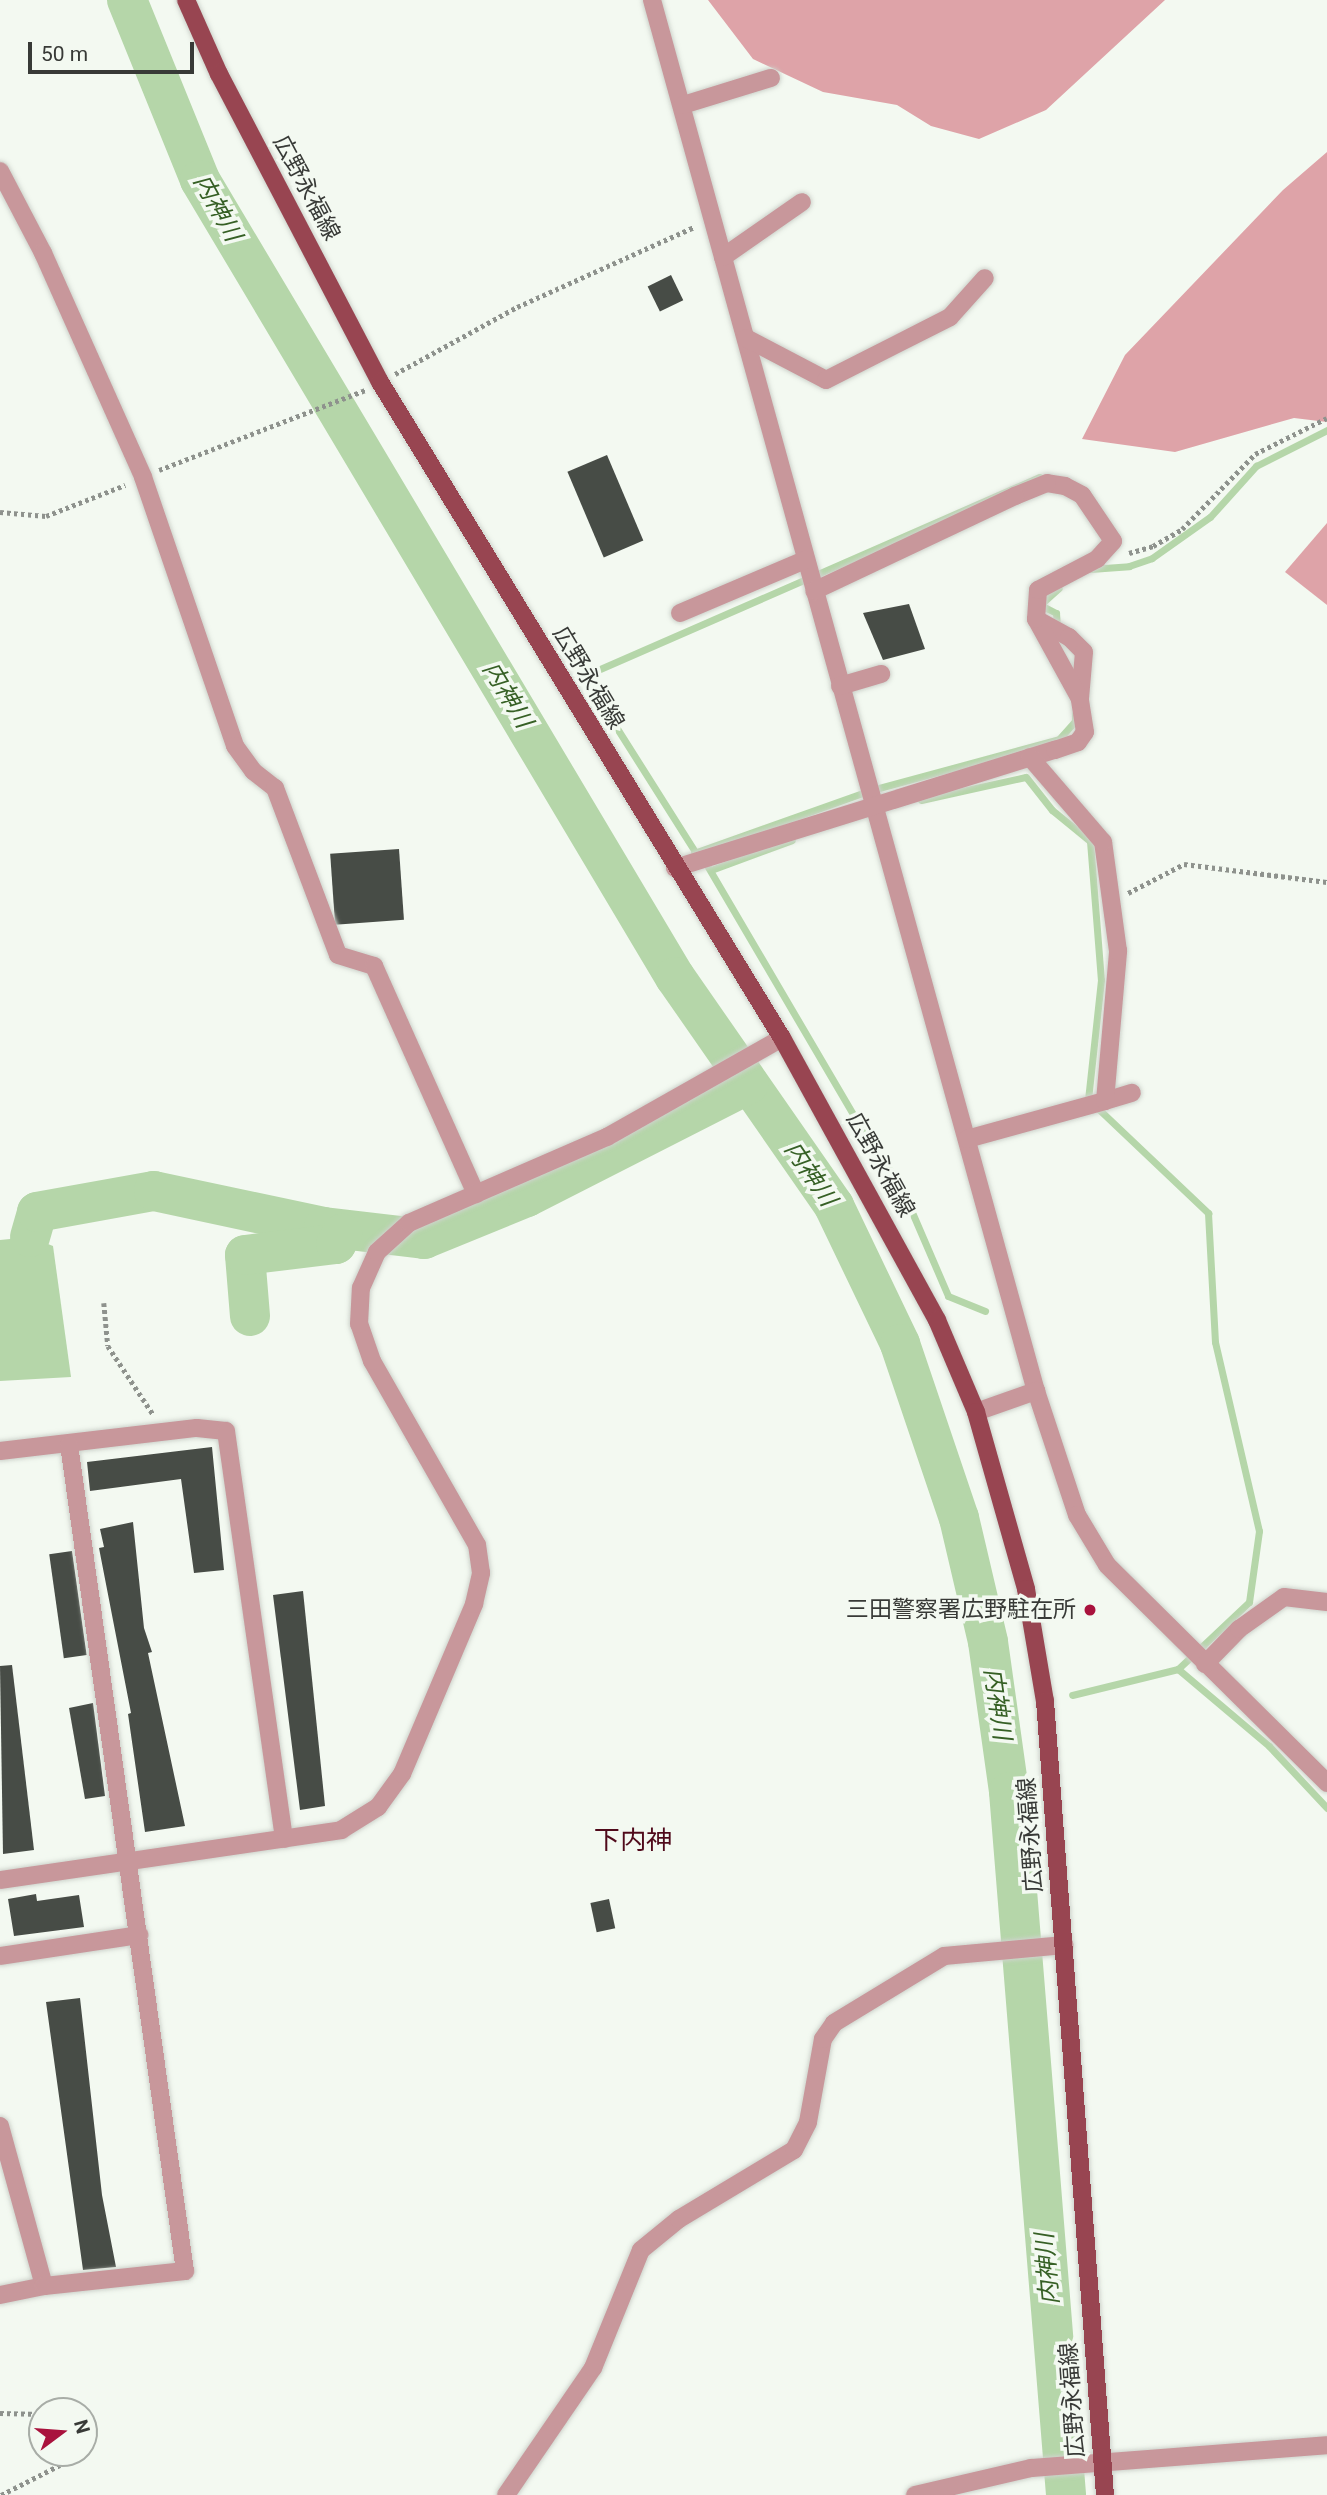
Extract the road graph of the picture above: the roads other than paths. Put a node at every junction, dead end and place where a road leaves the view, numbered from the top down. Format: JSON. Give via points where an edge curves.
{"nodes":[{"id":1,"x":186,"y":0,"type":"edge"},
{"id":2,"x":652,"y":0,"type":"edge"},
{"id":3,"x":771,"y":78,"type":"dead end"},
{"id":4,"x":682,"y":105,"type":"junction"},
{"id":5,"x":0,"y":171,"type":"edge"},
{"id":6,"x":802,"y":202,"type":"dead end"},
{"id":7,"x":723,"y":257,"type":"junction"},
{"id":8,"x":985,"y":278,"type":"dead end"},
{"id":9,"x":746,"y":338,"type":"junction"},
{"id":10,"x":805,"y":560,"type":"junction"},
{"id":11,"x":814,"y":591,"type":"junction"},
{"id":12,"x":680,"y":613,"type":"dead end"},
{"id":13,"x":1036,"y":619,"type":"junction"},
{"id":14,"x":881,"y":674,"type":"dead end"},
{"id":15,"x":840,"y":686,"type":"junction"},
{"id":16,"x":1080,"y":699,"type":"junction"},
{"id":17,"x":1030,"y":757,"type":"junction"},
{"id":18,"x":873,"y":804,"type":"junction"},
{"id":19,"x":675,"y":869,"type":"junction"},
{"id":20,"x":775,"y":1042,"type":"junction"},
{"id":21,"x":1132,"y":1093,"type":"dead end"},
{"id":22,"x":1105,"y":1101,"type":"junction"},
{"id":23,"x":967,"y":1139,"type":"junction"},
{"id":24,"x":476,"y":1194,"type":"junction"},
{"id":25,"x":1036,"y":1391,"type":"junction"},
{"id":26,"x":976,"y":1412,"type":"junction"},
{"id":27,"x":69,"y":1445,"type":"junction"},
{"id":28,"x":0,"y":1451,"type":"edge"},
{"id":29,"x":1327,"y":1602,"type":"edge"},
{"id":30,"x":1205,"y":1664,"type":"junction"},
{"id":31,"x":1327,"y":1783,"type":"edge"},
{"id":32,"x":284,"y":1839,"type":"junction"},
{"id":33,"x":128,"y":1863,"type":"junction"},
{"id":34,"x":0,"y":1880,"type":"edge"},
{"id":35,"x":139,"y":1935,"type":"junction"},
{"id":36,"x":1064,"y":1945,"type":"junction"},
{"id":37,"x":0,"y":1956,"type":"edge"},
{"id":38,"x":0,"y":2126,"type":"edge"},
{"id":39,"x":44,"y":2286,"type":"junction"},
{"id":40,"x":0,"y":2295,"type":"edge"},
{"id":41,"x":1327,"y":2445,"type":"edge"},
{"id":42,"x":1102,"y":2463,"type":"junction"},
{"id":43,"x":506,"y":2495,"type":"edge"},
{"id":44,"x":915,"y":2495,"type":"edge"},
{"id":45,"x":1105,"y":2495,"type":"edge"}],
"edges":[{"from":1,"to":19,"type":"main road","name":"広野永福線","via":[[219,74],[380,382]]},
{"from":2,"to":4,"type":"street"},
{"from":3,"to":4,"type":"street"},
{"from":4,"to":7,"type":"street"},
{"from":5,"to":24,"type":"street","via":[[44,253],[143,477],[235,746],[253,771],[275,788],[338,955],[374,967]]},
{"from":6,"to":7,"type":"street"},
{"from":7,"to":9,"type":"street"},
{"from":8,"to":9,"type":"street","via":[[950,317],[826,380]]},
{"from":9,"to":10,"type":"street"},
{"from":10,"to":11,"type":"street"},
{"from":10,"to":12,"type":"street"},
{"from":11,"to":13,"type":"street","via":[[1046,483],[1082,495],[1113,541],[1097,559],[1038,590]]},
{"from":11,"to":15,"type":"street"},
{"from":13,"to":16,"type":"street"},
{"from":13,"to":16,"type":"street","via":[[1069,637],[1084,652]]},
{"from":14,"to":15,"type":"street"},
{"from":15,"to":18,"type":"street"},
{"from":16,"to":17,"type":"street","via":[[1085,732],[1078,742]]},
{"from":17,"to":18,"type":"street"},
{"from":17,"to":22,"type":"street","via":[[1103,842],[1118,951]]},
{"from":18,"to":19,"type":"street"},
{"from":18,"to":23,"type":"street"},
{"from":19,"to":20,"type":"main road","name":"広野永福線"},
{"from":20,"to":24,"type":"street","via":[[676,1102]]},
{"from":20,"to":26,"type":"main road","name":"広野永福線","via":[[937,1320]]},
{"from":21,"to":22,"type":"street"},
{"from":22,"to":23,"type":"street"},
{"from":23,"to":25,"type":"street"},
{"from":24,"to":32,"type":"street","via":[[409,1223],[377,1252],[361,1288],[359,1324],[372,1361],[477,1545],[481,1573],[474,1604],[402,1773],[378,1807],[341,1830]]},
{"from":25,"to":26,"type":"street"},
{"from":25,"to":30,"type":"street","via":[[1077,1515],[1107,1565]]},
{"from":26,"to":36,"type":"main road","name":"広野永福線","via":[[1026,1589],[1045,1701]]},
{"from":27,"to":28,"type":"street"},
{"from":27,"to":32,"type":"street","via":[[197,1428],[226,1432]]},
{"from":27,"to":33,"type":"street"},
{"from":29,"to":30,"type":"street","via":[[1284,1597],[1239,1629]]},
{"from":30,"to":31,"type":"street"},
{"from":32,"to":33,"type":"street"},
{"from":33,"to":34,"type":"street"},
{"from":33,"to":35,"type":"street"},
{"from":35,"to":37,"type":"street"},
{"from":35,"to":39,"type":"street","via":[[185,2272]]},
{"from":36,"to":42,"type":"main road","name":"広野永福線"},
{"from":36,"to":43,"type":"street","via":[[944,1956],[834,2023],[823,2039],[808,2122],[794,2150],[640,2250],[593,2368]]},
{"from":38,"to":39,"type":"street"},
{"from":39,"to":40,"type":"street"},
{"from":41,"to":42,"type":"street"},
{"from":42,"to":44,"type":"street","via":[[1031,2468]]},
{"from":42,"to":45,"type":"main road","name":"広野永福線"}]}
